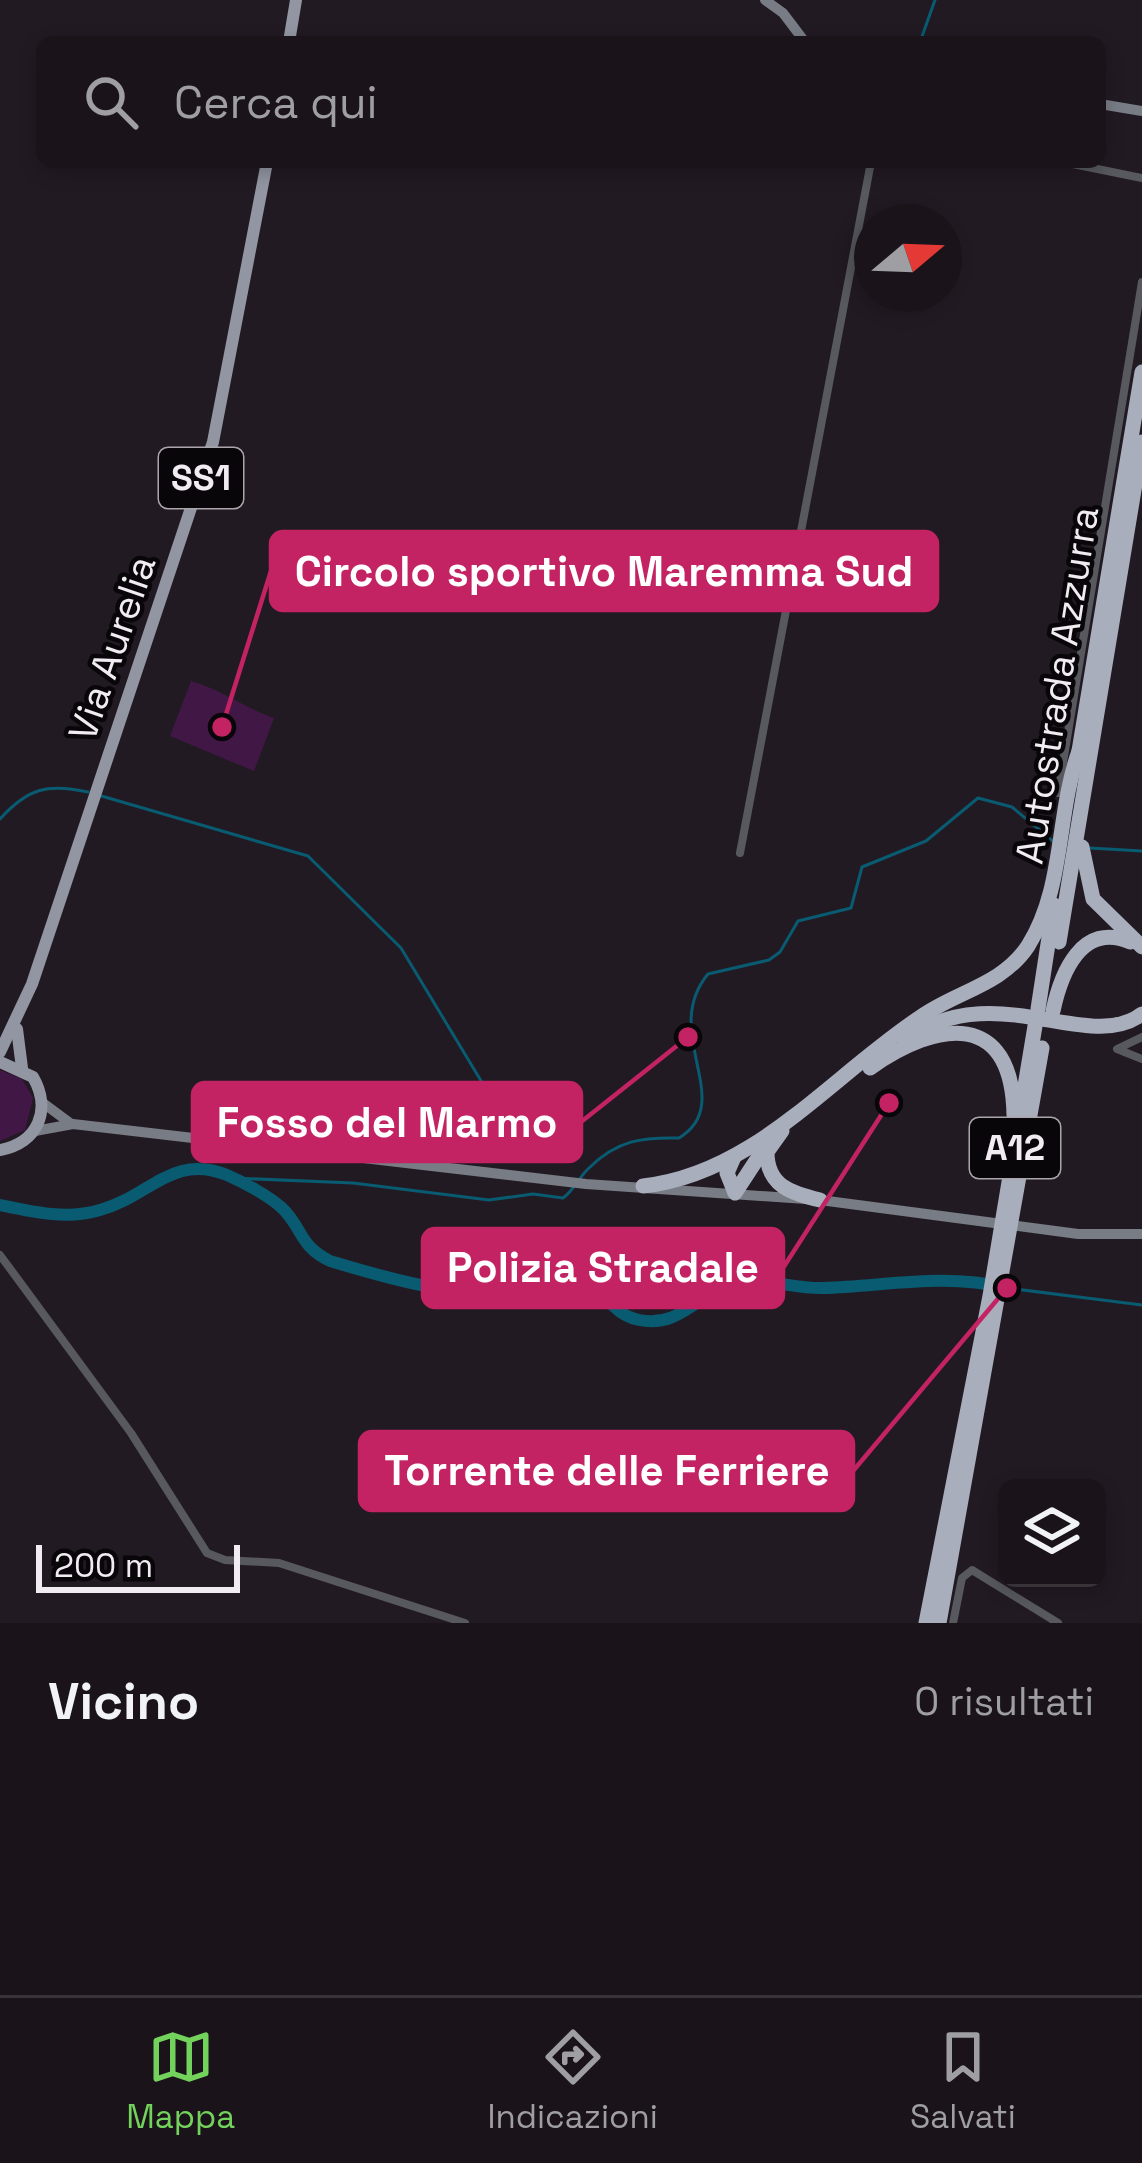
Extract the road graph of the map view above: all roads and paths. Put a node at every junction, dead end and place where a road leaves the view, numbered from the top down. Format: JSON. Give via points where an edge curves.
{"nodes":[{"id":1,"x":296,"y":0,"type":"edge"},
{"id":2,"x":765,"y":0,"type":"edge"},
{"id":3,"x":290,"y":36,"type":"edge"},
{"id":4,"x":800,"y":36,"type":"edge"},
{"id":5,"x":1106,"y":105,"type":"edge"},
{"id":6,"x":1142,"y":111,"type":"edge"},
{"id":7,"x":266,"y":168,"type":"edge"},
{"id":8,"x":870,"y":168,"type":"edge"},
{"id":9,"x":1093,"y":168,"type":"edge"},
{"id":10,"x":1142,"y":178,"type":"edge"},
{"id":11,"x":1142,"y":282,"type":"edge"},
{"id":12,"x":1142,"y":372,"type":"edge"},
{"id":13,"x":1142,"y":442,"type":"edge"},
{"id":14,"x":1084,"y":753,"type":"junction"},
{"id":15,"x":1058,"y":793,"type":"dead end"},
{"id":16,"x":1070,"y":845,"type":"junction"},
{"id":17,"x":740,"y":853,"type":"dead end"},
{"id":18,"x":1142,"y":949,"type":"edge"},
{"id":19,"x":1142,"y":1012,"type":"edge"},
{"id":20,"x":20,"y":1016,"type":"junction"},
{"id":21,"x":1045,"y":1016,"type":"junction"},
{"id":22,"x":1142,"y":1037,"type":"edge"},
{"id":23,"x":0,"y":1052,"type":"edge"},
{"id":24,"x":882,"y":1053,"type":"junction"},
{"id":25,"x":1142,"y":1059,"type":"edge"},
{"id":26,"x":0,"y":1062,"type":"edge"},
{"id":27,"x":22,"y":1068,"type":"junction"},
{"id":28,"x":43,"y":1103,"type":"junction"},
{"id":29,"x":74,"y":1124,"type":"junction"},
{"id":30,"x":35,"y":1131,"type":"junction"},
{"id":31,"x":774,"y":1137,"type":"junction"},
{"id":32,"x":0,"y":1150,"type":"edge"},
{"id":33,"x":734,"y":1157,"type":"junction"},
{"id":34,"x":643,"y":1186,"type":"junction"},
{"id":35,"x":735,"y":1193,"type":"junction"},
{"id":36,"x":820,"y":1200,"type":"junction"},
{"id":37,"x":1004,"y":1208,"type":"junction"},
{"id":38,"x":1142,"y":1234,"type":"edge"},
{"id":39,"x":0,"y":1255,"type":"edge"},
{"id":40,"x":999,"y":1276,"type":"junction"},
{"id":41,"x":996,"y":1297,"type":"junction"},
{"id":42,"x":465,"y":1623,"type":"edge"},
{"id":43,"x":926,"y":1623,"type":"edge"},
{"id":44,"x":939,"y":1623,"type":"edge"},
{"id":45,"x":953,"y":1623,"type":"edge"},
{"id":46,"x":1058,"y":1623,"type":"edge"}],
"edges":[{"from":1,"to":3,"type":"main road"},
{"from":2,"to":4,"type":"main road"},
{"from":5,"to":6,"type":"main road"},
{"from":7,"to":20,"type":"main road","name":"Via Aurelia","number":"SS1","via":[[213,442]]},
{"from":8,"to":17,"type":"street"},
{"from":9,"to":10,"type":"street"},
{"from":11,"to":15,"type":"street"},
{"from":12,"to":14,"type":"highway","name":"Autostrada Azzurra"},
{"from":13,"to":14,"type":"highway","name":"Autostrada Azzurra"},
{"from":14,"to":16,"type":"highway"},
{"from":16,"to":18,"type":"highway","via":[[1093,898]]},
{"from":16,"to":21,"type":"highway","name":"Autostrada Azzurra","number":"A12"},
{"from":16,"to":24,"type":"highway","via":[[1044,916],[1018,958],[922,1015]]},
{"from":18,"to":21,"type":"highway","via":[[1115,937],[1086,944]]},
{"from":19,"to":21,"type":"highway","via":[[1116,1023]]},
{"from":20,"to":23,"type":"main road","name":"Via Aurelia","number":"SS1"},
{"from":20,"to":27,"type":"main road","name":"Via Aurelia","number":"SS1"},
{"from":21,"to":24,"type":"highway","via":[[952,1016]]},
{"from":21,"to":37,"type":"highway","name":"Autostrada Azzurra","number":"A12"},
{"from":21,"to":40,"type":"highway","name":"Autostrada Azzurra","number":"A12"},
{"from":22,"to":25,"type":"street","via":[[1117,1051]]},
{"from":24,"to":31,"type":"highway"},
{"from":24,"to":33,"type":"highway"},
{"from":24,"to":37,"type":"highway","via":[[950,1032],[996,1048],[1013,1101]]},
{"from":26,"to":27,"type":"main road"},
{"from":27,"to":28,"type":"main road","number":"SS1"},
{"from":28,"to":29,"type":"main road"},
{"from":28,"to":30,"type":"main road"},
{"from":29,"to":30,"type":"main road"},
{"from":29,"to":34,"type":"main road"},
{"from":30,"to":32,"type":"main road"},
{"from":31,"to":35,"type":"highway"},
{"from":31,"to":36,"type":"highway","via":[[767,1157],[773,1179]]},
{"from":33,"to":34,"type":"highway","via":[[688,1178]]},
{"from":33,"to":35,"type":"highway","via":[[727,1173]]},
{"from":34,"to":35,"type":"main road"},
{"from":35,"to":36,"type":"main road"},
{"from":36,"to":38,"type":"main road"},
{"from":37,"to":40,"type":"highway","name":"Autostrada Azzurra","number":"A12"},
{"from":39,"to":42,"type":"street","via":[[125,1425],[206,1553],[279,1564]]},
{"from":40,"to":41,"type":"highway","name":"Autostrada Azzurra","number":"A12"},
{"from":41,"to":43,"type":"highway","name":"Autostrada Azzurra","number":"A12"},
{"from":41,"to":44,"type":"highway","name":"Autostrada Azzurra","number":"A12"},
{"from":45,"to":46,"type":"street","via":[[962,1578],[972,1570]]}]}
